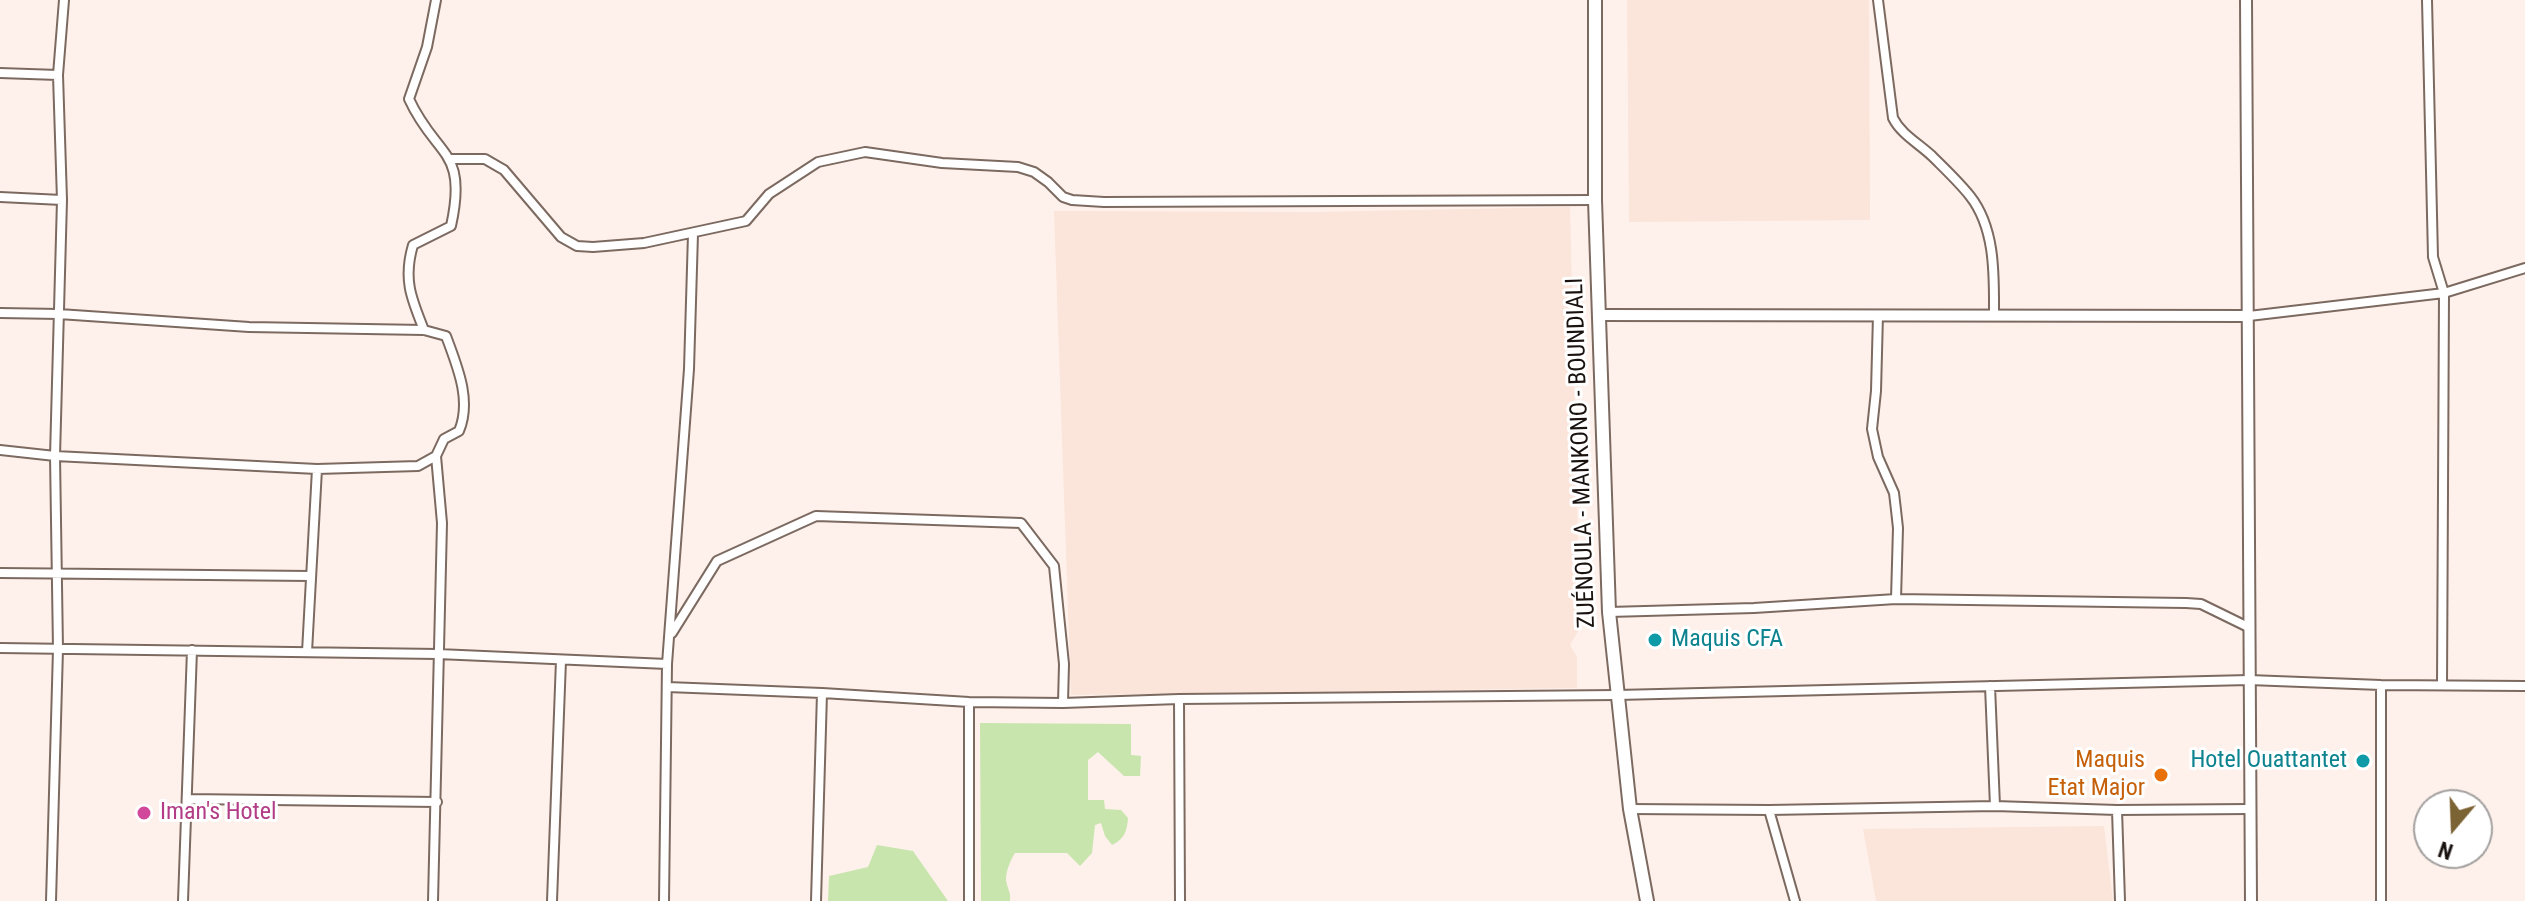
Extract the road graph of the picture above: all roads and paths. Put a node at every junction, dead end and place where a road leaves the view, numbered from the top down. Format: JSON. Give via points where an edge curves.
{"nodes":[{"id":1,"x":64,"y":0,"type":"edge"},
{"id":2,"x":436,"y":0,"type":"edge"},
{"id":3,"x":1595,"y":0,"type":"edge"},
{"id":4,"x":1878,"y":0,"type":"edge"},
{"id":5,"x":2246,"y":0,"type":"edge"},
{"id":6,"x":2427,"y":0,"type":"edge"},
{"id":7,"x":0,"y":73,"type":"edge"},
{"id":8,"x":58,"y":75,"type":"junction"},
{"id":9,"x":451,"y":159,"type":"junction"},
{"id":10,"x":0,"y":197,"type":"edge"},
{"id":11,"x":62,"y":200,"type":"junction"},
{"id":12,"x":1595,"y":200,"type":"junction"},
{"id":13,"x":693,"y":234,"type":"junction"},
{"id":14,"x":2525,"y":268,"type":"edge"},
{"id":15,"x":2444,"y":293,"type":"junction"},
{"id":16,"x":0,"y":313,"type":"edge"},
{"id":17,"x":59,"y":314,"type":"junction"},
{"id":18,"x":1599,"y":315,"type":"junction"},
{"id":19,"x":1878,"y":315,"type":"junction"},
{"id":20,"x":1994,"y":315,"type":"junction"},
{"id":21,"x":2249,"y":316,"type":"junction"},
{"id":22,"x":424,"y":330,"type":"junction"},
{"id":23,"x":0,"y":450,"type":"edge"},
{"id":24,"x":55,"y":456,"type":"junction"},
{"id":25,"x":436,"y":456,"type":"junction"},
{"id":26,"x":317,"y":469,"type":"junction"},
{"id":27,"x":0,"y":573,"type":"edge"},
{"id":28,"x":57,"y":575,"type":"junction"},
{"id":29,"x":311,"y":576,"type":"junction"},
{"id":30,"x":1896,"y":599,"type":"junction"},
{"id":31,"x":1609,"y":612,"type":"junction"},
{"id":32,"x":2248,"y":627,"type":"junction"},
{"id":33,"x":671,"y":634,"type":"junction"},
{"id":34,"x":0,"y":648,"type":"edge"},
{"id":35,"x":58,"y":649,"type":"junction"},
{"id":36,"x":192,"y":650,"type":"junction"},
{"id":37,"x":307,"y":652,"type":"junction"},
{"id":38,"x":438,"y":654,"type":"junction"},
{"id":39,"x":561,"y":660,"type":"junction"},
{"id":40,"x":667,"y":664,"type":"junction"},
{"id":41,"x":2249,"y":680,"type":"junction"},
{"id":42,"x":2381,"y":685,"type":"junction"},
{"id":43,"x":2442,"y":685,"type":"junction"},
{"id":44,"x":1990,"y":686,"type":"junction"},
{"id":45,"x":2525,"y":686,"type":"edge"},
{"id":46,"x":667,"y":687,"type":"junction"},
{"id":47,"x":822,"y":693,"type":"junction"},
{"id":48,"x":1617,"y":695,"type":"junction"},
{"id":49,"x":1179,"y":699,"type":"junction"},
{"id":50,"x":969,"y":702,"type":"junction"},
{"id":51,"x":1063,"y":703,"type":"junction"},
{"id":52,"x":187,"y":799,"type":"junction"},
{"id":53,"x":437,"y":802,"type":"junction"},
{"id":54,"x":1995,"y":806,"type":"junction"},
{"id":55,"x":1630,"y":809,"type":"junction"},
{"id":56,"x":2250,"y":809,"type":"junction"},
{"id":57,"x":1769,"y":810,"type":"junction"},
{"id":58,"x":2117,"y":810,"type":"junction"},
{"id":59,"x":51,"y":901,"type":"edge"},
{"id":60,"x":183,"y":901,"type":"edge"},
{"id":61,"x":433,"y":901,"type":"edge"},
{"id":62,"x":552,"y":901,"type":"edge"},
{"id":63,"x":664,"y":901,"type":"edge"},
{"id":64,"x":816,"y":901,"type":"edge"},
{"id":65,"x":969,"y":901,"type":"edge"},
{"id":66,"x":1180,"y":901,"type":"edge"},
{"id":67,"x":1647,"y":901,"type":"edge"},
{"id":68,"x":1795,"y":901,"type":"edge"},
{"id":69,"x":2120,"y":901,"type":"edge"},
{"id":70,"x":2251,"y":901,"type":"edge"},
{"id":71,"x":2381,"y":901,"type":"edge"}],
"edges":[{"from":1,"to":8,"type":"street"},
{"from":2,"to":9,"type":"street","via":[[409,99]]},
{"from":3,"to":12,"type":"main road","name":"ZUÉNOULA - MANKONO - BOUNDIALI"},
{"from":4,"to":20,"type":"street","via":[[1893,118],[1898,130],[1972,198],[1986,227],[1995,269]]},
{"from":5,"to":21,"type":"street"},
{"from":6,"to":15,"type":"street","via":[[2433,257]]},
{"from":7,"to":8,"type":"street"},
{"from":8,"to":11,"type":"street"},
{"from":9,"to":13,"type":"street","via":[[485,159],[504,170],[561,237],[577,246]]},
{"from":9,"to":22,"type":"street","via":[[457,180],[451,226],[413,245],[407,265],[410,295]]},
{"from":10,"to":11,"type":"street"},
{"from":11,"to":17,"type":"street"},
{"from":12,"to":13,"type":"street","via":[[1104,202],[1063,197],[1034,172],[1018,167],[865,152],[818,162],[769,194],[746,221]]},
{"from":12,"to":18,"type":"main road","name":"ZUÉNOULA - MANKONO - BOUNDIALI"},
{"from":13,"to":33,"type":"street"},
{"from":14,"to":15,"type":"street"},
{"from":15,"to":21,"type":"street"},
{"from":15,"to":43,"type":"street"},
{"from":16,"to":17,"type":"street"},
{"from":17,"to":22,"type":"street","via":[[249,327]]},
{"from":17,"to":24,"type":"street"},
{"from":18,"to":19,"type":"street"},
{"from":18,"to":31,"type":"main road","name":"ZUÉNOULA - MANKONO - BOUNDIALI"},
{"from":19,"to":20,"type":"street"},
{"from":19,"to":30,"type":"street","via":[[1872,429],[1894,493]]},
{"from":20,"to":21,"type":"street"},
{"from":21,"to":32,"type":"street"},
{"from":22,"to":25,"type":"street","via":[[446,336],[462,389],[464,419]]},
{"from":23,"to":24,"type":"street"},
{"from":24,"to":26,"type":"street"},
{"from":24,"to":28,"type":"street"},
{"from":25,"to":26,"type":"street","via":[[418,466]]},
{"from":25,"to":38,"type":"street","via":[[442,523]]},
{"from":26,"to":29,"type":"street"},
{"from":27,"to":28,"type":"street"},
{"from":28,"to":29,"type":"street"},
{"from":28,"to":35,"type":"street"},
{"from":29,"to":37,"type":"street"},
{"from":30,"to":31,"type":"street"},
{"from":30,"to":32,"type":"street","via":[[2201,604]]},
{"from":31,"to":48,"type":"main road","name":"ZUÉNOULA - MANKONO - BOUNDIALI"},
{"from":32,"to":41,"type":"street"},
{"from":33,"to":40,"type":"street"},
{"from":33,"to":51,"type":"street","via":[[717,561],[816,516],[1021,523],[1054,566]]},
{"from":34,"to":35,"type":"street"},
{"from":35,"to":36,"type":"street"},
{"from":35,"to":59,"type":"street"},
{"from":36,"to":37,"type":"street"},
{"from":36,"to":52,"type":"street"},
{"from":37,"to":38,"type":"street"},
{"from":38,"to":39,"type":"street"},
{"from":38,"to":53,"type":"street"},
{"from":39,"to":40,"type":"street"},
{"from":39,"to":62,"type":"street"},
{"from":40,"to":46,"type":"street"},
{"from":41,"to":42,"type":"street"},
{"from":41,"to":44,"type":"street"},
{"from":41,"to":56,"type":"street"},
{"from":42,"to":43,"type":"street"},
{"from":42,"to":71,"type":"street"},
{"from":43,"to":45,"type":"street"},
{"from":44,"to":48,"type":"street"},
{"from":44,"to":54,"type":"street"},
{"from":46,"to":47,"type":"street"},
{"from":46,"to":63,"type":"street"},
{"from":47,"to":50,"type":"street"},
{"from":47,"to":64,"type":"street"},
{"from":48,"to":49,"type":"street"},
{"from":48,"to":55,"type":"main road","name":"ZUÉNOULA - MANKONO - BOUNDIALI"},
{"from":49,"to":51,"type":"street"},
{"from":49,"to":66,"type":"street"},
{"from":50,"to":51,"type":"street"},
{"from":50,"to":65,"type":"street"},
{"from":52,"to":53,"type":"street"},
{"from":52,"to":60,"type":"street"},
{"from":53,"to":61,"type":"street"},
{"from":54,"to":57,"type":"street"},
{"from":54,"to":58,"type":"street"},
{"from":55,"to":57,"type":"street"},
{"from":55,"to":67,"type":"main road","name":"ZUÉNOULA - MANKONO - BOUNDIALI"},
{"from":56,"to":58,"type":"street"},
{"from":56,"to":70,"type":"street"},
{"from":57,"to":68,"type":"street"},
{"from":58,"to":69,"type":"street"}]}
